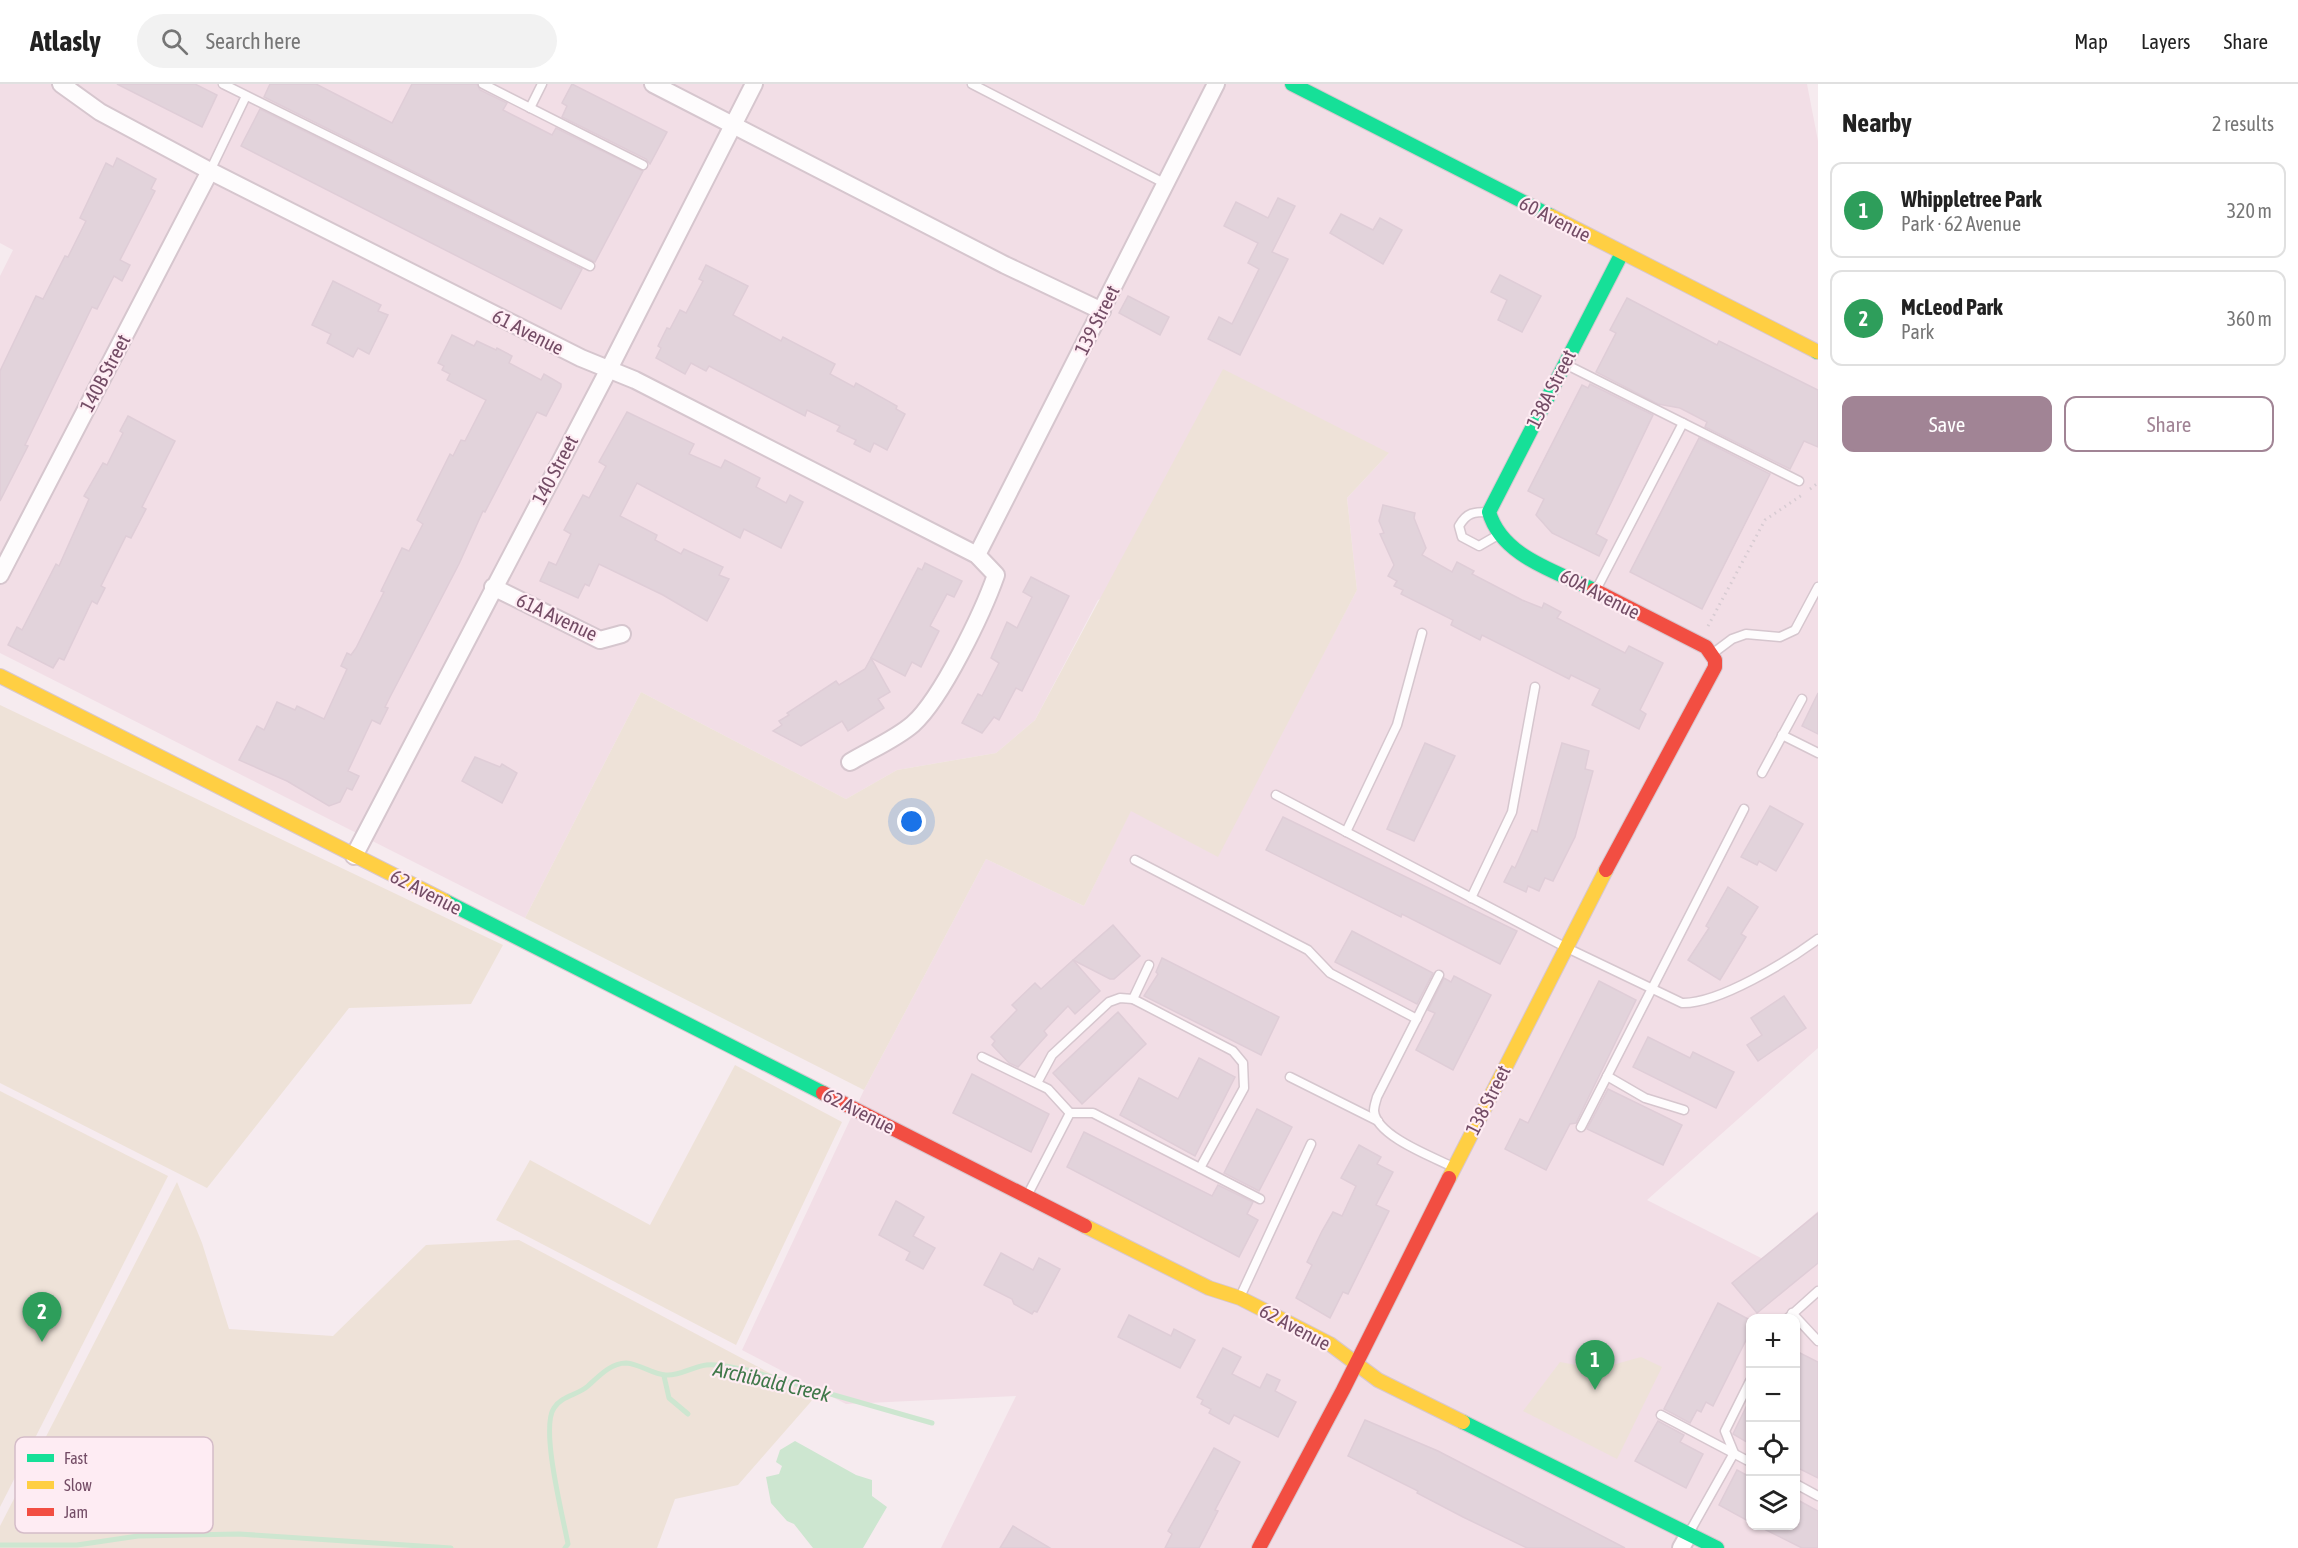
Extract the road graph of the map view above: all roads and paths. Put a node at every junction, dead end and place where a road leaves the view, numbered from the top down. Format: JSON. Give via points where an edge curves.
{"nodes":[{"id":1,"x":61,"y":84,"type":"edge"},
{"id":2,"x":223,"y":84,"type":"edge"},
{"id":3,"x":483,"y":84,"type":"edge"},
{"id":4,"x":542,"y":84,"type":"edge"},
{"id":5,"x":653,"y":84,"type":"edge"},
{"id":6,"x":754,"y":84,"type":"edge"},
{"id":7,"x":972,"y":84,"type":"edge"},
{"id":8,"x":1216,"y":84,"type":"edge"},
{"id":9,"x":1292,"y":84,"type":"edge"},
{"id":10,"x":246,"y":96,"type":"junction"},
{"id":11,"x":530,"y":108,"type":"junction"},
{"id":12,"x":733,"y":124,"type":"junction"},
{"id":13,"x":643,"y":165,"type":"dead end"},
{"id":14,"x":210,"y":171,"type":"junction"},
{"id":15,"x":1164,"y":183,"type":"junction"},
{"id":16,"x":1622,"y":253,"type":"junction"},
{"id":17,"x":590,"y":266,"type":"dead end"},
{"id":18,"x":1102,"y":311,"type":"junction"},
{"id":19,"x":1818,"y":352,"type":"edge"},
{"id":20,"x":1564,"y":364,"type":"junction"},
{"id":21,"x":609,"y":369,"type":"junction"},
{"id":22,"x":1683,"y":423,"type":"junction"},
{"id":23,"x":1799,"y":481,"type":"dead end"},
{"id":24,"x":1818,"y":483,"type":"edge"},
{"id":25,"x":1489,"y":512,"type":"junction"},
{"id":26,"x":1495,"y":531,"type":"junction"},
{"id":27,"x":977,"y":555,"type":"junction"},
{"id":28,"x":0,"y":575,"type":"edge"},
{"id":29,"x":493,"y":587,"type":"junction"},
{"id":30,"x":1818,"y":587,"type":"edge"},
{"id":31,"x":1595,"y":591,"type":"junction"},
{"id":32,"x":1815,"y":601,"type":"edge"},
{"id":33,"x":1706,"y":631,"type":"dead end"},
{"id":34,"x":1422,"y":633,"type":"dead end"},
{"id":35,"x":622,"y":634,"type":"dead end"},
{"id":36,"x":1712,"y":654,"type":"junction"},
{"id":37,"x":0,"y":676,"type":"edge"},
{"id":38,"x":1535,"y":687,"type":"dead end"},
{"id":39,"x":1802,"y":699,"type":"dead end"},
{"id":40,"x":1782,"y":735,"type":"junction"},
{"id":41,"x":1818,"y":753,"type":"edge"},
{"id":42,"x":850,"y":762,"type":"dead end"},
{"id":43,"x":1762,"y":773,"type":"dead end"},
{"id":44,"x":1276,"y":795,"type":"dead end"},
{"id":45,"x":1744,"y":809,"type":"dead end"},
{"id":46,"x":1346,"y":832,"type":"junction"},
{"id":47,"x":354,"y":856,"type":"junction"},
{"id":48,"x":1135,"y":860,"type":"dead end"},
{"id":49,"x":1471,"y":898,"type":"junction"},
{"id":50,"x":1818,"y":939,"type":"edge"},
{"id":51,"x":1565,"y":947,"type":"junction"},
{"id":52,"x":1149,"y":965,"type":"dead end"},
{"id":53,"x":1440,"y":975,"type":"dead end"},
{"id":54,"x":1651,"y":990,"type":"junction"},
{"id":55,"x":1133,"y":999,"type":"junction"},
{"id":56,"x":1417,"y":1019,"type":"junction"},
{"id":57,"x":982,"y":1058,"type":"dead end"},
{"id":58,"x":1607,"y":1076,"type":"junction"},
{"id":59,"x":1290,"y":1077,"type":"dead end"},
{"id":60,"x":1037,"y":1083,"type":"junction"},
{"id":61,"x":1684,"y":1110,"type":"dead end"},
{"id":62,"x":1070,"y":1113,"type":"junction"},
{"id":63,"x":1378,"y":1122,"type":"junction"},
{"id":64,"x":1581,"y":1127,"type":"dead end"},
{"id":65,"x":1311,"y":1144,"type":"dead end"},
{"id":66,"x":1200,"y":1168,"type":"junction"},
{"id":67,"x":1453,"y":1168,"type":"junction"},
{"id":68,"x":1027,"y":1196,"type":"junction"},
{"id":69,"x":1260,"y":1199,"type":"dead end"},
{"id":70,"x":1818,"y":1291,"type":"edge"},
{"id":71,"x":1240,"y":1298,"type":"junction"},
{"id":72,"x":1792,"y":1314,"type":"edge"},
{"id":73,"x":1800,"y":1325,"type":"edge"},
{"id":74,"x":1818,"y":1341,"type":"edge"},
{"id":75,"x":1356,"y":1364,"type":"junction"},
{"id":76,"x":1746,"y":1389,"type":"edge"},
{"id":77,"x":1661,"y":1415,"type":"dead end"},
{"id":78,"x":1734,"y":1453,"type":"junction"},
{"id":79,"x":1746,"y":1460,"type":"edge"},
{"id":80,"x":1800,"y":1486,"type":"edge"},
{"id":81,"x":1818,"y":1496,"type":"edge"},
{"id":82,"x":1685,"y":1541,"type":"edge"},
{"id":83,"x":1259,"y":1548,"type":"edge"},
{"id":84,"x":1717,"y":1548,"type":"edge"}],
"edges":[{"from":1,"to":14,"type":"street","name":"61 Avenue","via":[[100,112]]},
{"from":2,"to":10,"type":"lane"},
{"from":3,"to":11,"type":"lane"},
{"from":4,"to":11,"type":"lane"},
{"from":5,"to":12,"type":"street"},
{"from":6,"to":12,"type":"street","name":"140 Street"},
{"from":7,"to":15,"type":"lane"},
{"from":8,"to":15,"type":"street","name":"139 Street"},
{"from":9,"to":16,"type":"street","name":"60 Avenue"},
{"from":10,"to":14,"type":"lane"},
{"from":10,"to":17,"type":"lane"},
{"from":11,"to":13,"type":"lane"},
{"from":12,"to":18,"type":"street"},
{"from":12,"to":21,"type":"street","name":"140 Street"},
{"from":14,"to":21,"type":"street","name":"61 Avenue","via":[[570,353]]},
{"from":14,"to":28,"type":"street","name":"140B Street"},
{"from":15,"to":18,"type":"street","name":"139 Street"},
{"from":16,"to":19,"type":"street","name":"60 Avenue"},
{"from":16,"to":20,"type":"street","name":"138A Street"},
{"from":18,"to":27,"type":"street","name":"139 Street"},
{"from":20,"to":22,"type":"lane"},
{"from":20,"to":25,"type":"street","name":"138A Street"},
{"from":21,"to":27,"type":"street","name":"61 Avenue"},
{"from":21,"to":29,"type":"street","name":"140 Street"},
{"from":22,"to":23,"type":"lane"},
{"from":22,"to":31,"type":"lane"},
{"from":24,"to":33,"type":"path","via":[[1765,520]]},
{"from":25,"to":26,"type":"street"},
{"from":25,"to":26,"type":"lane","via":[[1464,517],[1459,526],[1462,537],[1479,546]]},
{"from":26,"to":31,"type":"street","name":"60A Avenue","via":[[1516,551]]},
{"from":27,"to":42,"type":"street","name":"61 Avenue","via":[[996,575],[933,702],[912,724]]},
{"from":29,"to":35,"type":"street","name":"61A Avenue","via":[[600,640]]},
{"from":29,"to":47,"type":"street","name":"140 Street"},
{"from":30,"to":32,"type":"lane"},
{"from":31,"to":36,"type":"street","name":"60A Avenue","via":[[1706,647]]},
{"from":32,"to":36,"type":"lane","via":[[1795,630],[1780,637],[1746,634]]},
{"from":34,"to":46,"type":"lane","via":[[1397,725]]},
{"from":36,"to":51,"type":"street","name":"138 Street","via":[[1715,667]]},
{"from":37,"to":47,"type":"street","name":"62 Avenue"},
{"from":38,"to":49,"type":"lane","via":[[1512,812]]},
{"from":39,"to":40,"type":"lane"},
{"from":40,"to":41,"type":"lane"},
{"from":40,"to":43,"type":"lane"},
{"from":44,"to":46,"type":"lane"},
{"from":45,"to":54,"type":"lane"},
{"from":46,"to":49,"type":"lane"},
{"from":47,"to":68,"type":"street","name":"62 Avenue"},
{"from":48,"to":56,"type":"lane","via":[[1308,950],[1330,973]]},
{"from":49,"to":51,"type":"lane"},
{"from":50,"to":54,"type":"lane","via":[[1752,980],[1694,1003],[1683,1003]]},
{"from":51,"to":54,"type":"lane"},
{"from":51,"to":67,"type":"street","name":"138 Street"},
{"from":52,"to":55,"type":"lane"},
{"from":53,"to":56,"type":"lane"},
{"from":54,"to":58,"type":"lane"},
{"from":55,"to":60,"type":"lane","via":[[1109,1002],[1052,1055]]},
{"from":55,"to":66,"type":"lane","via":[[1233,1051],[1243,1063],[1244,1088]]},
{"from":56,"to":63,"type":"lane","via":[[1377,1096],[1374,1110]]},
{"from":57,"to":60,"type":"lane"},
{"from":58,"to":61,"type":"lane","via":[[1645,1098]]},
{"from":58,"to":64,"type":"lane"},
{"from":59,"to":63,"type":"lane"},
{"from":60,"to":62,"type":"lane"},
{"from":62,"to":66,"type":"lane","via":[[1093,1113]]},
{"from":62,"to":68,"type":"lane"},
{"from":63,"to":67,"type":"lane","via":[[1386,1131]]},
{"from":65,"to":71,"type":"lane"},
{"from":66,"to":69,"type":"lane"},
{"from":67,"to":75,"type":"street","name":"138 Street"},
{"from":68,"to":71,"type":"street","name":"62 Avenue","via":[[1209,1288]]},
{"from":70,"to":72,"type":"lane"},
{"from":71,"to":75,"type":"street","name":"62 Avenue","via":[[1330,1344]]},
{"from":73,"to":74,"type":"lane"},
{"from":75,"to":82,"type":"street","name":"62 Avenue","via":[[1378,1380]]},
{"from":75,"to":83,"type":"street","name":"138 Street"},
{"from":76,"to":78,"type":"lane","via":[[1725,1431]]},
{"from":77,"to":78,"type":"lane"},
{"from":78,"to":79,"type":"lane"},
{"from":78,"to":82,"type":"lane"},
{"from":80,"to":81,"type":"lane"},
{"from":82,"to":84,"type":"street","name":"62 Avenue"}]}
